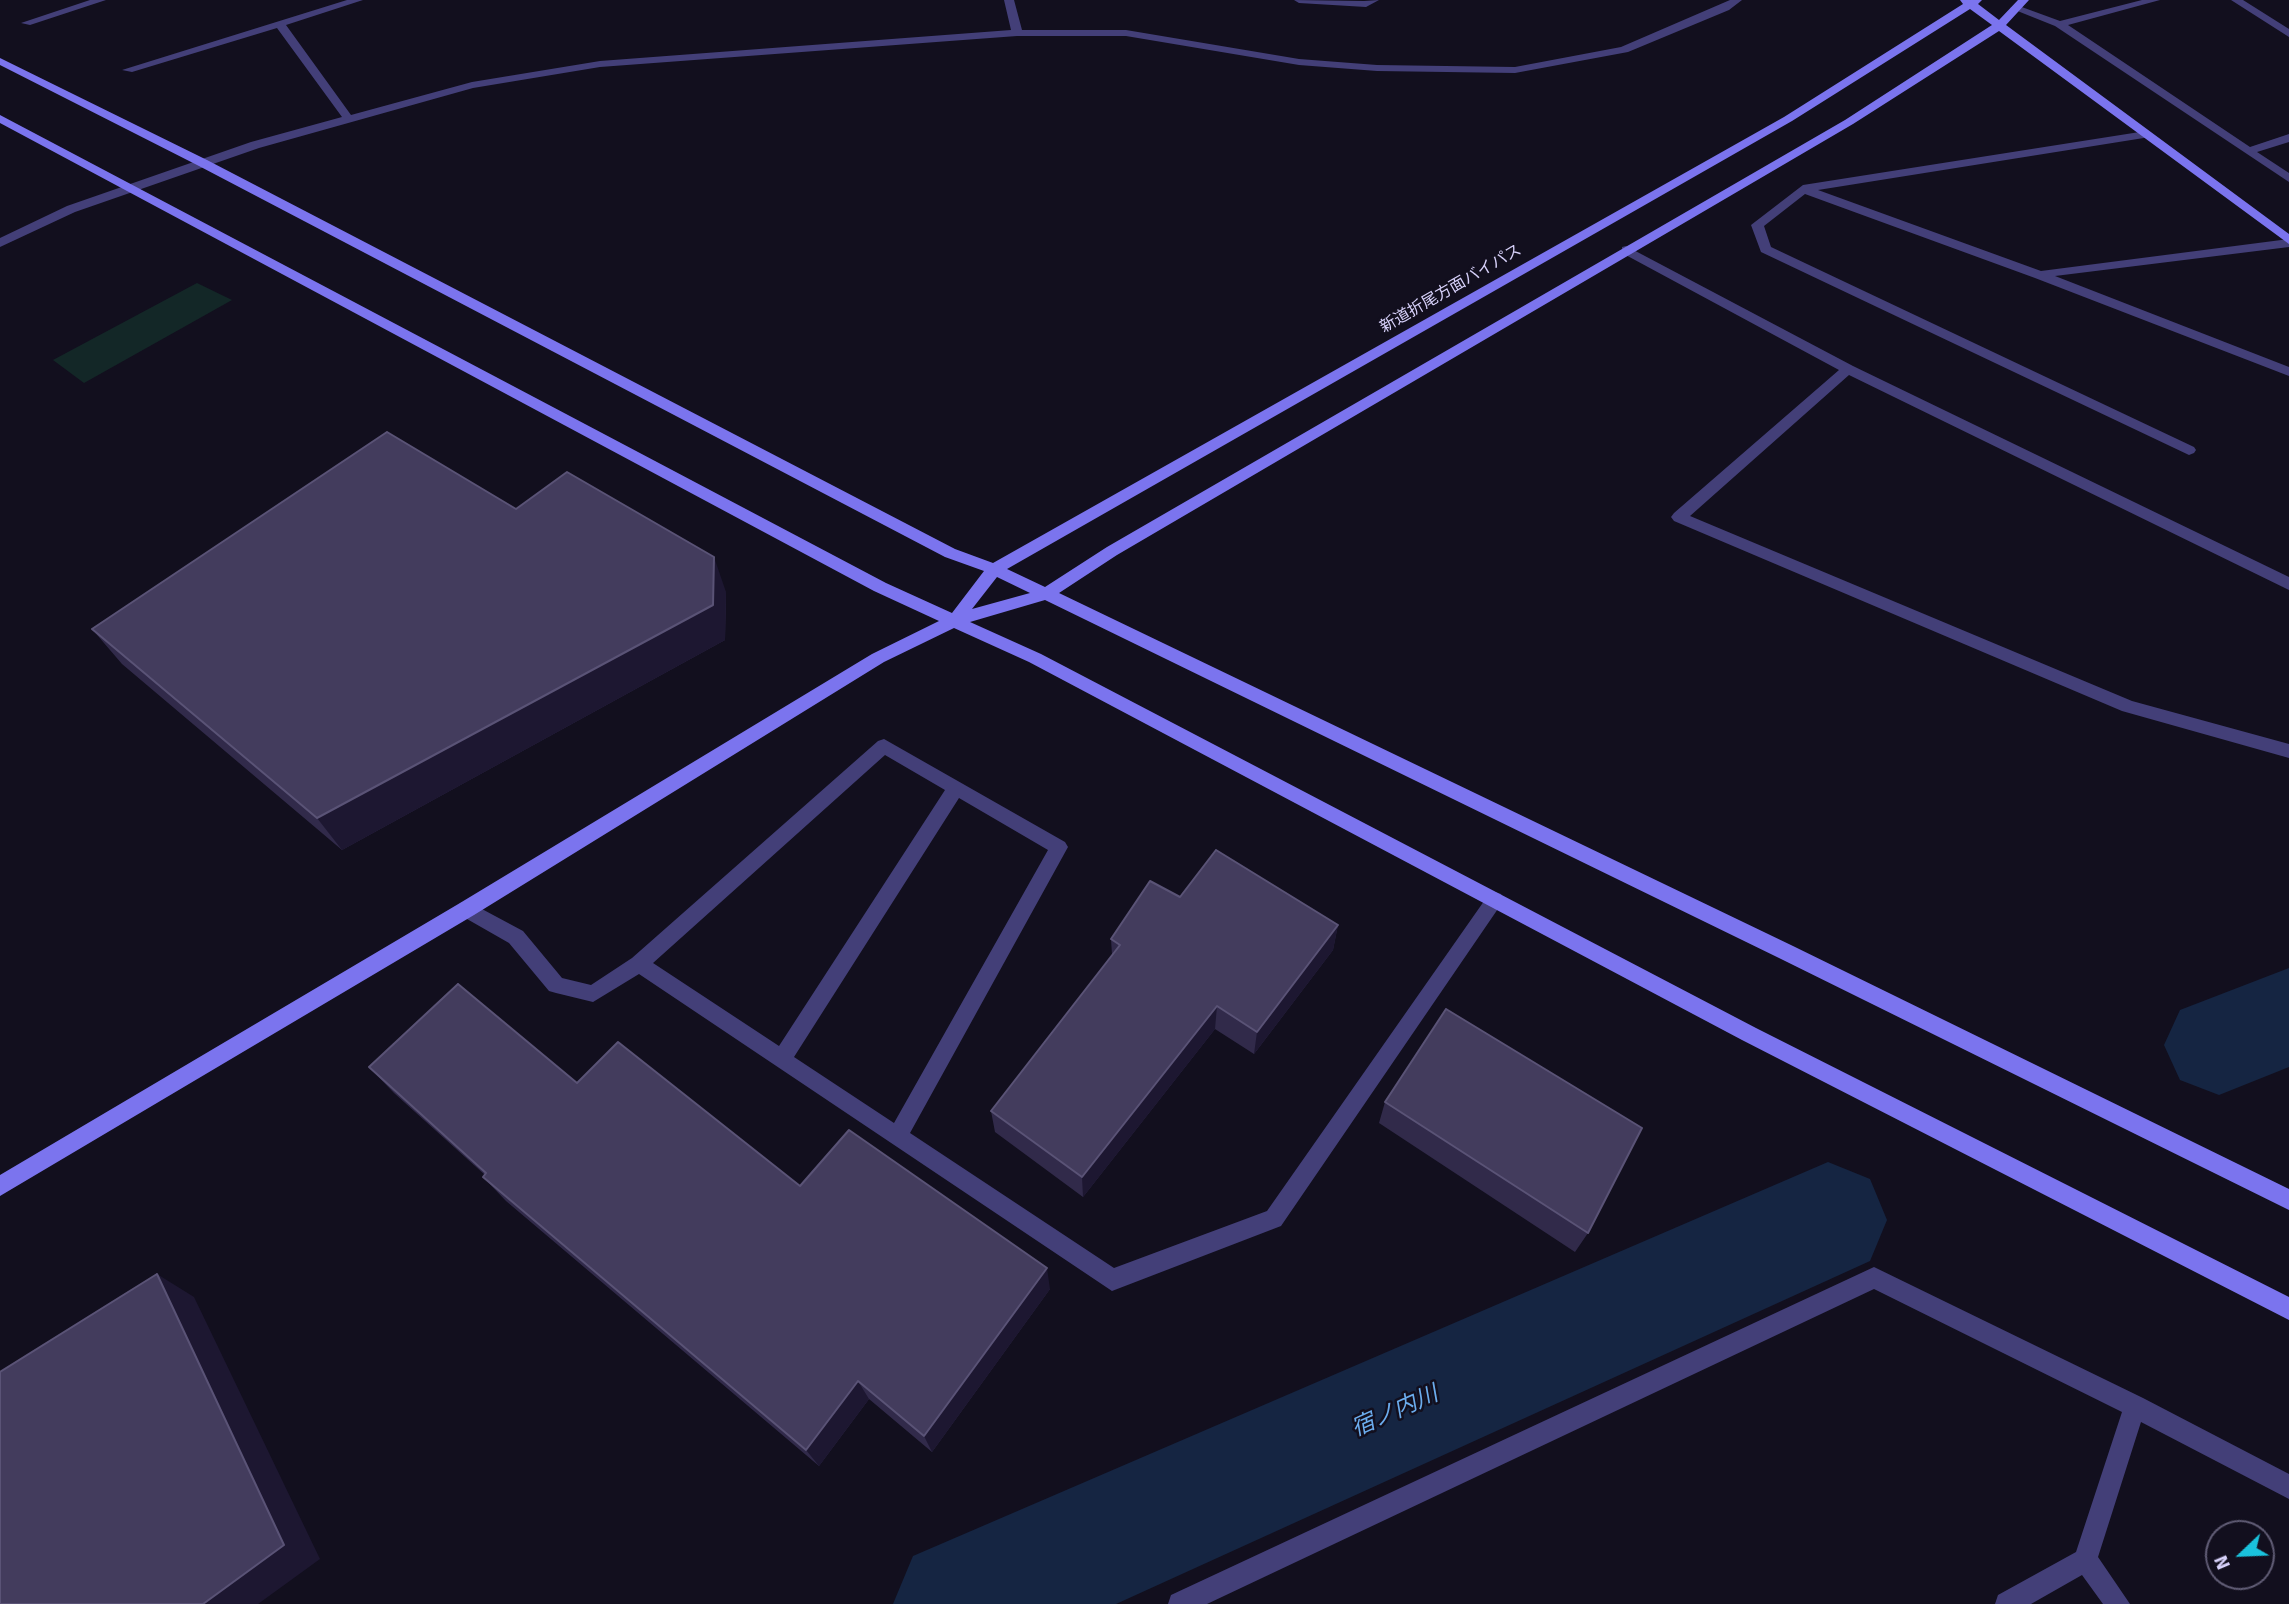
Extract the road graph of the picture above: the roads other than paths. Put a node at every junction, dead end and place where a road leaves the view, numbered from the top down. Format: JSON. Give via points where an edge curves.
{"nodes":[{"id":1,"x":101,"y":0,"type":"edge"},
{"id":2,"x":358,"y":0,"type":"edge"},
{"id":3,"x":1009,"y":0,"type":"edge"},
{"id":4,"x":1299,"y":0,"type":"edge"},
{"id":5,"x":1374,"y":0,"type":"edge"},
{"id":6,"x":1737,"y":0,"type":"edge"},
{"id":7,"x":2155,"y":0,"type":"edge"},
{"id":8,"x":2236,"y":0,"type":"edge"},
{"id":9,"x":1971,"y":2,"type":"edge"},
{"id":10,"x":2020,"y":4,"type":"edge"},
{"id":11,"x":26,"y":23,"type":"dead end"},
{"id":12,"x":279,"y":24,"type":"junction"},
{"id":13,"x":2059,"y":24,"type":"junction"},
{"id":14,"x":1999,"y":26,"type":"junction"},
{"id":15,"x":1017,"y":33,"type":"junction"},
{"id":16,"x":2289,"y":34,"type":"edge"},
{"id":17,"x":0,"y":61,"type":"edge"},
{"id":18,"x":128,"y":70,"type":"dead end"},
{"id":19,"x":0,"y":118,"type":"edge"},
{"id":20,"x":348,"y":118,"type":"junction"},
{"id":21,"x":2146,"y":135,"type":"junction"},
{"id":22,"x":2289,"y":138,"type":"edge"},
{"id":23,"x":2248,"y":151,"type":"junction"},
{"id":24,"x":203,"y":163,"type":"junction"},
{"id":25,"x":2289,"y":178,"type":"edge"},
{"id":26,"x":130,"y":188,"type":"junction"},
{"id":27,"x":1803,"y":189,"type":"junction"},
{"id":28,"x":2289,"y":241,"type":"edge"},
{"id":29,"x":0,"y":243,"type":"edge"},
{"id":30,"x":1626,"y":250,"type":"junction"},
{"id":31,"x":2040,"y":275,"type":"junction"},
{"id":32,"x":1848,"y":369,"type":"junction"},
{"id":33,"x":2289,"y":372,"type":"edge"},
{"id":34,"x":2189,"y":450,"type":"dead end"},
{"id":35,"x":994,"y":569,"type":"junction"},
{"id":36,"x":2289,"y":584,"type":"edge"},
{"id":37,"x":1046,"y":594,"type":"junction"},
{"id":38,"x":955,"y":620,"type":"junction"},
{"id":39,"x":2289,"y":751,"type":"edge"},
{"id":40,"x":956,"y":787,"type":"junction"},
{"id":41,"x":1495,"y":900,"type":"junction"},
{"id":42,"x":467,"y":909,"type":"junction"},
{"id":43,"x":639,"y":964,"type":"junction"},
{"id":44,"x":781,"y":1060,"type":"junction"},
{"id":45,"x":897,"y":1138,"type":"junction"},
{"id":46,"x":0,"y":1186,"type":"edge"},
{"id":47,"x":2289,"y":1200,"type":"edge"},
{"id":48,"x":2289,"y":1309,"type":"edge"},
{"id":49,"x":2135,"y":1406,"type":"junction"},
{"id":50,"x":2289,"y":1487,"type":"edge"},
{"id":51,"x":2085,"y":1560,"type":"junction"},
{"id":52,"x":1180,"y":1604,"type":"edge"},
{"id":53,"x":2007,"y":1604,"type":"edge"},
{"id":54,"x":2118,"y":1604,"type":"edge"}],
"edges":[{"from":1,"to":11,"type":"street"},
{"from":2,"to":12,"type":"street"},
{"from":3,"to":15,"type":"street"},
{"from":4,"to":5,"type":"street","via":[[1366,4]]},
{"from":6,"to":15,"type":"street","via":[[1623,50],[1515,70],[1377,68],[1299,62],[1126,33]]},
{"from":7,"to":13,"type":"street"},
{"from":8,"to":16,"type":"street"},
{"from":9,"to":14,"type":"street"},
{"from":9,"to":35,"type":"street","name":"新道折尾方面バイパス","via":[[1788,119]]},
{"from":10,"to":13,"type":"street"},
{"from":10,"to":14,"type":"street"},
{"from":12,"to":18,"type":"street"},
{"from":12,"to":20,"type":"street"},
{"from":13,"to":23,"type":"street"},
{"from":14,"to":21,"type":"street"},
{"from":14,"to":30,"type":"street","via":[[1849,122]]},
{"from":15,"to":20,"type":"street","via":[[600,64],[472,85]]},
{"from":17,"to":24,"type":"street"},
{"from":19,"to":26,"type":"street"},
{"from":20,"to":24,"type":"street"},
{"from":21,"to":27,"type":"street"},
{"from":21,"to":28,"type":"street"},
{"from":22,"to":23,"type":"street"},
{"from":23,"to":25,"type":"street"},
{"from":24,"to":26,"type":"street"},
{"from":24,"to":35,"type":"street","via":[[950,553]]},
{"from":26,"to":29,"type":"street","via":[[71,209]]},
{"from":26,"to":38,"type":"street","via":[[880,587]]},
{"from":27,"to":31,"type":"street"},
{"from":27,"to":34,"type":"street","via":[[1757,225],[1765,249]]},
{"from":28,"to":31,"type":"street"},
{"from":30,"to":32,"type":"street"},
{"from":30,"to":37,"type":"street"},
{"from":31,"to":33,"type":"street"},
{"from":32,"to":36,"type":"street"},
{"from":32,"to":39,"type":"street","via":[[1679,517],[2129,706]]},
{"from":35,"to":37,"type":"street"},
{"from":35,"to":38,"type":"street","name":"新道折尾方面バイパス"},
{"from":37,"to":38,"type":"street"},
{"from":37,"to":47,"type":"street"},
{"from":38,"to":41,"type":"street"},
{"from":38,"to":42,"type":"street","via":[[878,658]]},
{"from":40,"to":43,"type":"street","via":[[884,746]]},
{"from":40,"to":44,"type":"street"},
{"from":40,"to":45,"type":"street","via":[[1059,847]]},
{"from":41,"to":45,"type":"street","via":[[1274,1219],[1112,1280]]},
{"from":41,"to":48,"type":"street"},
{"from":42,"to":43,"type":"street","via":[[516,937],[556,985],[593,994]]},
{"from":42,"to":46,"type":"street"},
{"from":43,"to":44,"type":"street"},
{"from":44,"to":45,"type":"street"},
{"from":49,"to":50,"type":"street"},
{"from":49,"to":51,"type":"street"},
{"from":49,"to":52,"type":"street","via":[[1874,1278]]},
{"from":51,"to":53,"type":"street"},
{"from":51,"to":54,"type":"street"}]}
